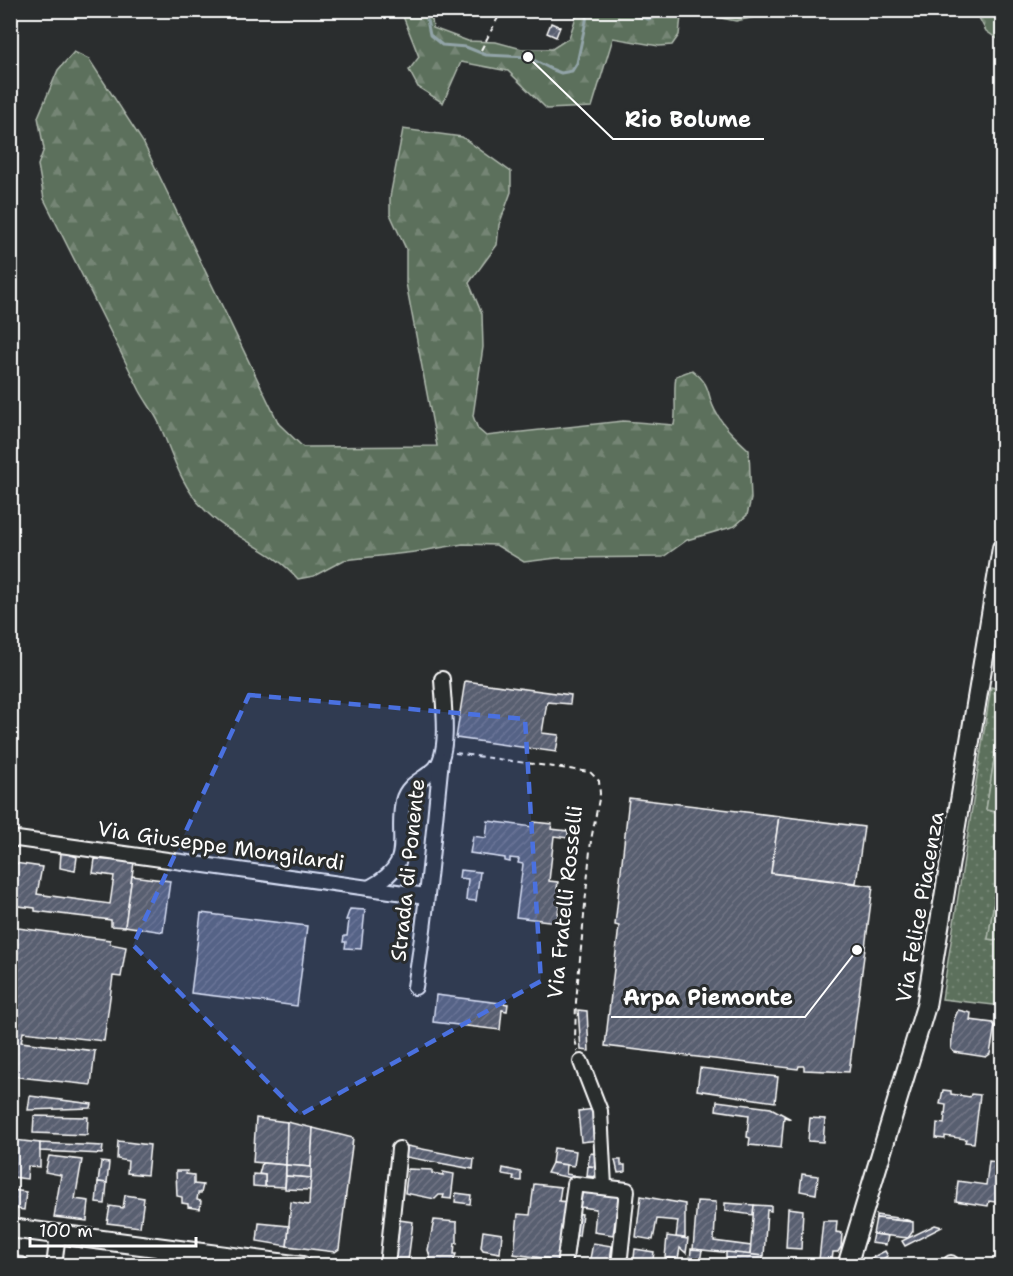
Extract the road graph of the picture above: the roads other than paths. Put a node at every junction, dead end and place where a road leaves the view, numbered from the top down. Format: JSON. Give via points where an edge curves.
{"nodes":[{"id":1,"x":1002,"y":548,"type":"edge"},
{"id":2,"x":1000,"y":576,"type":"edge"},
{"id":3,"x":442,"y":679,"type":"dead end"},
{"id":4,"x":442,"y":755,"type":"junction"},
{"id":5,"x":10,"y":838,"type":"edge"},
{"id":6,"x":369,"y":888,"type":"junction"},
{"id":7,"x":426,"y":896,"type":"junction"},
{"id":8,"x":415,"y":987,"type":"dead end"},
{"id":9,"x":581,"y":1062,"type":"road end"},
{"id":10,"x":399,"y":1149,"type":"dead end"},
{"id":11,"x":604,"y":1186,"type":"junction"},
{"id":12,"x":10,"y":1228,"type":"edge"},
{"id":13,"x":58,"y":1234,"type":"junction"},
{"id":14,"x":163,"y":1257,"type":"edge"},
{"id":15,"x":240,"y":1262,"type":"edge"},
{"id":16,"x":54,"y":1266,"type":"edge"},
{"id":17,"x":301,"y":1266,"type":"edge"},
{"id":18,"x":387,"y":1266,"type":"edge"},
{"id":19,"x":564,"y":1266,"type":"edge"},
{"id":20,"x":619,"y":1266,"type":"edge"},
{"id":21,"x":847,"y":1266,"type":"edge"}],
"edges":[{"from":1,"to":2,"type":"street","name":"Via Felice Piacenza"},
{"from":2,"to":21,"type":"street","name":"Via Felice Piacenza","via":[[926,1006]]},
{"from":3,"to":4,"type":"street","name":"Strada di Ponente"},
{"from":4,"to":6,"type":"street","name":"Strada di Ponente","via":[[435,768],[410,787],[403,801],[402,846],[397,864],[387,878]]},
{"from":4,"to":7,"type":"street","name":"Strada di Ponente"},
{"from":5,"to":6,"type":"street","name":"Via Giuseppe Mongilardi"},
{"from":6,"to":7,"type":"street","name":"Via Giuseppe Mongilardi"},
{"from":7,"to":8,"type":"street","name":"Strada di Ponente"},
{"from":9,"to":11,"type":"street","via":[[600,1112]]},
{"from":10,"to":18,"type":"street"},
{"from":11,"to":19,"type":"street","via":[[575,1184]]},
{"from":11,"to":20,"type":"street","via":[[627,1190]]},
{"from":12,"to":13,"type":"street"},
{"from":13,"to":14,"type":"street"},
{"from":13,"to":16,"type":"street"},
{"from":14,"to":15,"type":"street"},
{"from":15,"to":17,"type":"street"}]}
